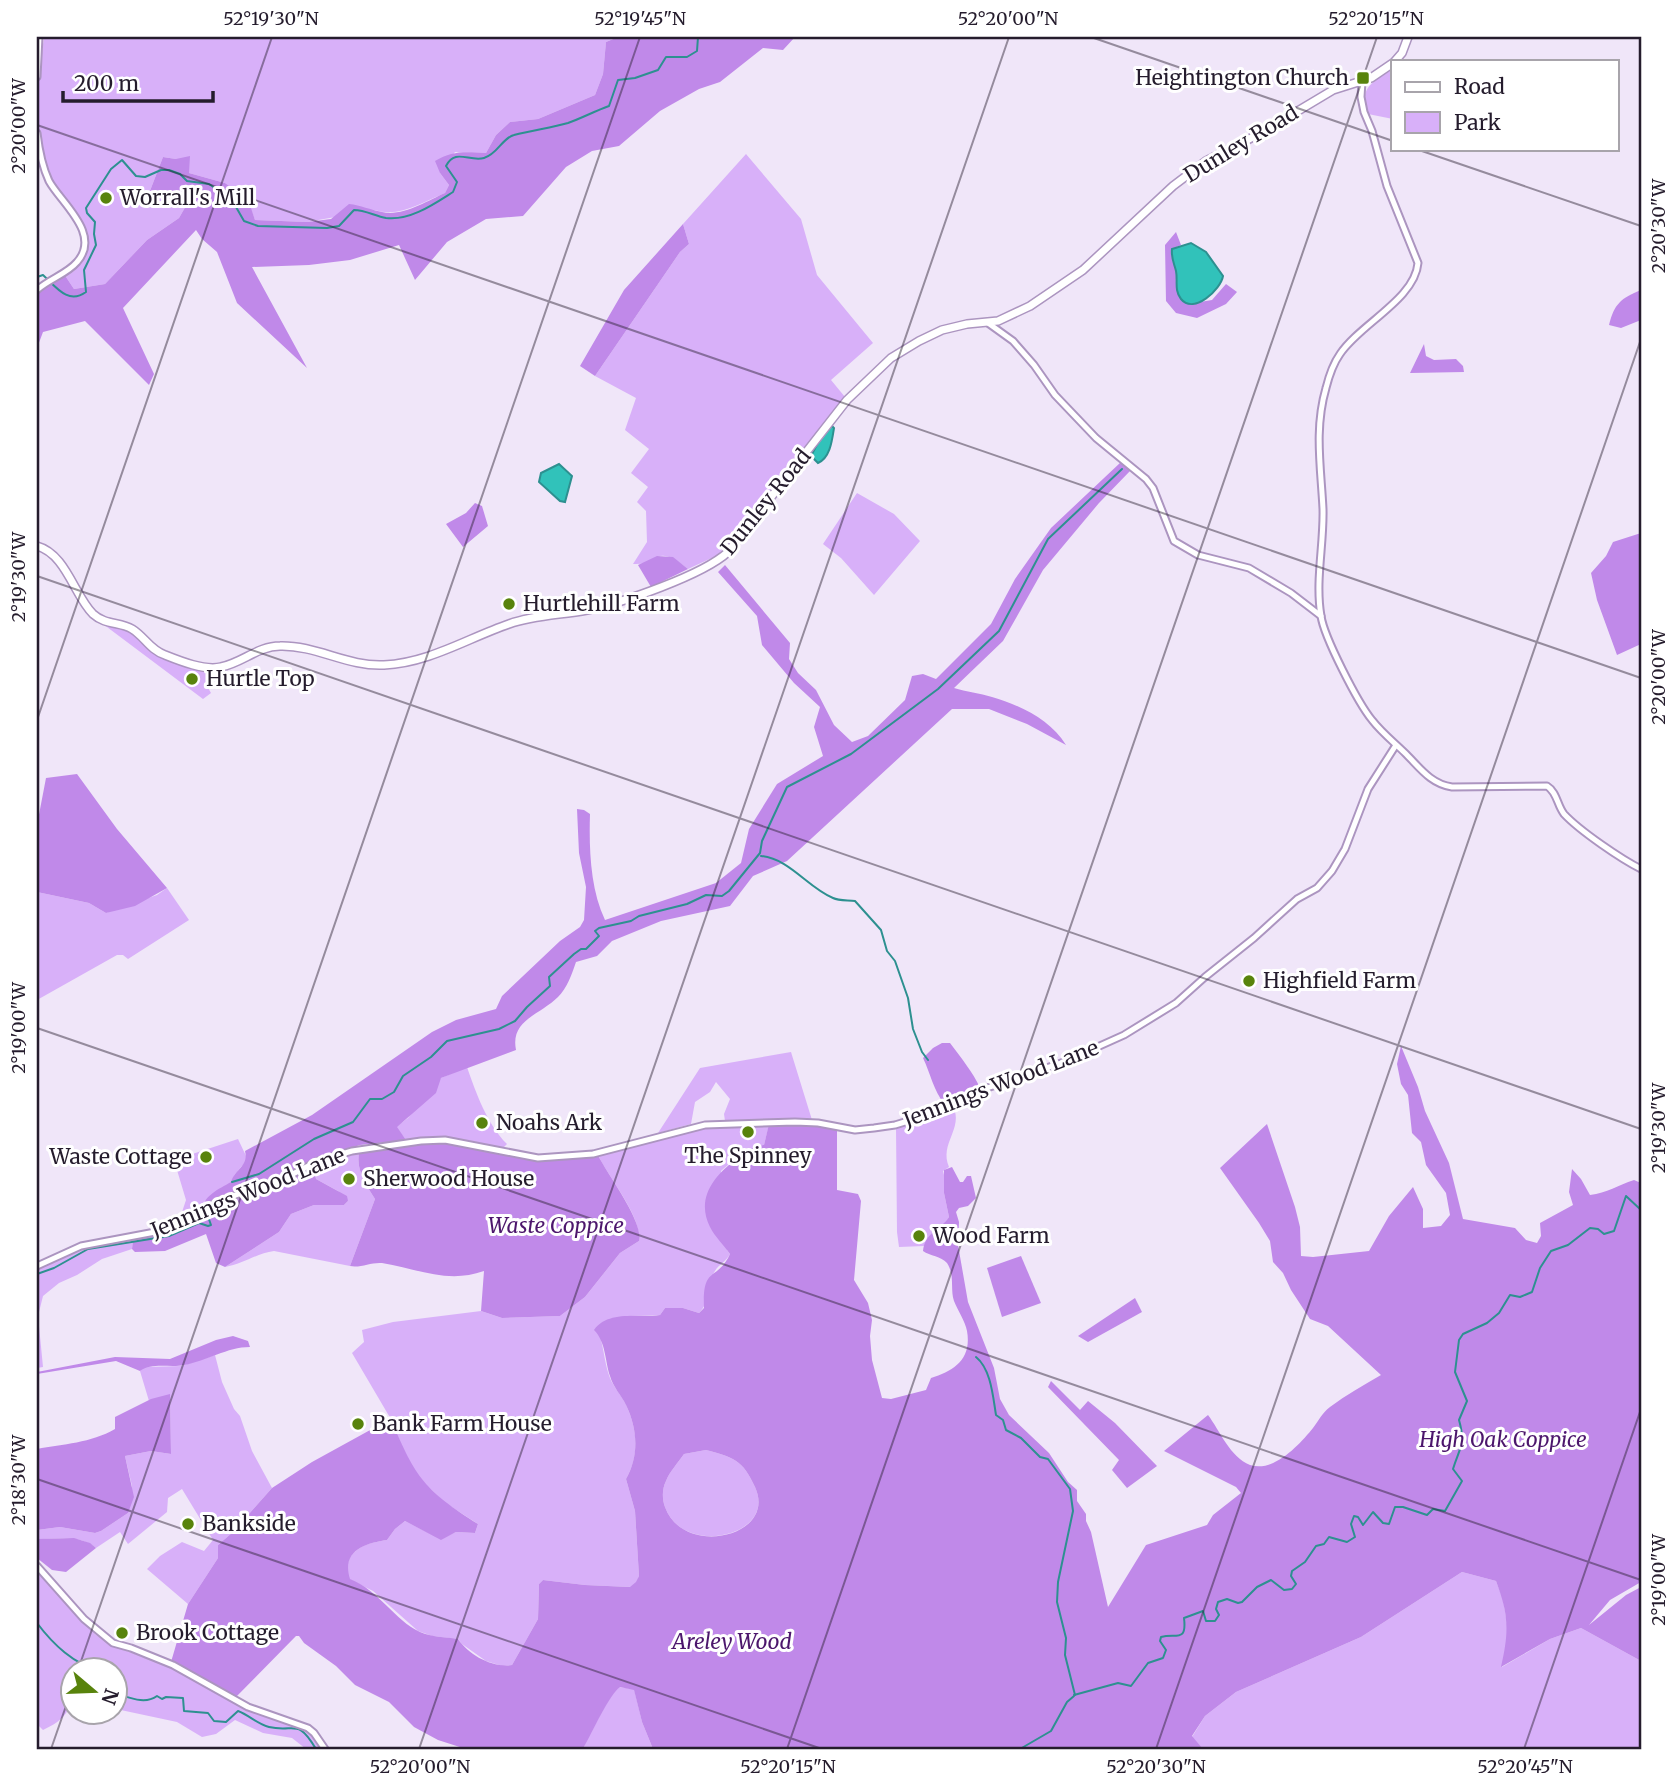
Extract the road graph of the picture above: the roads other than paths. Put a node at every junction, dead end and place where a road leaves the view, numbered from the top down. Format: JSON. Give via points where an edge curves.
{"nodes":[{"id":1,"x":39,"y":37,"type":"edge"},
{"id":2,"x":1408,"y":37,"type":"edge"},
{"id":3,"x":1396,"y":60,"type":"edge"},
{"id":4,"x":1391,"y":64,"type":"edge"},
{"id":5,"x":37,"y":77,"type":"edge"},
{"id":6,"x":1362,"y":81,"type":"junction"},
{"id":7,"x":37,"y":133,"type":"edge"},
{"id":8,"x":37,"y":290,"type":"edge"},
{"id":9,"x":988,"y":323,"type":"junction"},
{"id":10,"x":37,"y":546,"type":"edge"},
{"id":11,"x":1321,"y":616,"type":"junction"},
{"id":12,"x":1396,"y":746,"type":"junction"},
{"id":13,"x":1641,"y":869,"type":"edge"},
{"id":14,"x":37,"y":1266,"type":"edge"},
{"id":15,"x":37,"y":1566,"type":"edge"},
{"id":16,"x":325,"y":1749,"type":"edge"}],
"edges":[{"from":1,"to":5,"type":"street"},
{"from":2,"to":3,"type":"street"},
{"from":4,"to":6,"type":"street","name":"Dunley Road"},
{"from":6,"to":9,"type":"street","name":"Dunley Road","via":[[1333,90],[1206,161],[1083,270],[1012,316]]},
{"from":6,"to":11,"type":"street","via":[[1364,112],[1418,263],[1409,286],[1340,354],[1324,393],[1318,425]]},
{"from":7,"to":8,"type":"street","via":[[51,185],[72,209],[85,242],[79,260]]},
{"from":9,"to":10,"type":"street","name":"Dunley Road","via":[[933,334],[880,368],[847,400],[728,552],[710,566],[610,605],[534,617],[412,661],[366,665],[284,646],[261,650],[220,668],[167,656],[131,629],[96,616],[60,564]]},
{"from":9,"to":11,"type":"street","via":[[1013,341],[1096,438],[1146,479],[1174,541],[1198,555],[1249,568]]},
{"from":11,"to":12,"type":"street","via":[[1363,708]]},
{"from":12,"to":13,"type":"street","via":[[1443,786],[1548,786],[1567,816]]},
{"from":12,"to":14,"type":"street","name":"Jennings Wood Lane","via":[[1368,789],[1332,871],[1176,1003],[1124,1035],[1064,1062],[981,1090],[921,1117],[855,1130],[795,1122],[705,1125],[593,1154],[538,1158],[445,1140],[352,1151],[219,1201],[171,1229],[81,1246]]},
{"from":15,"to":16,"type":"street","via":[[111,1642],[173,1665],[248,1707],[308,1728]]}]}
